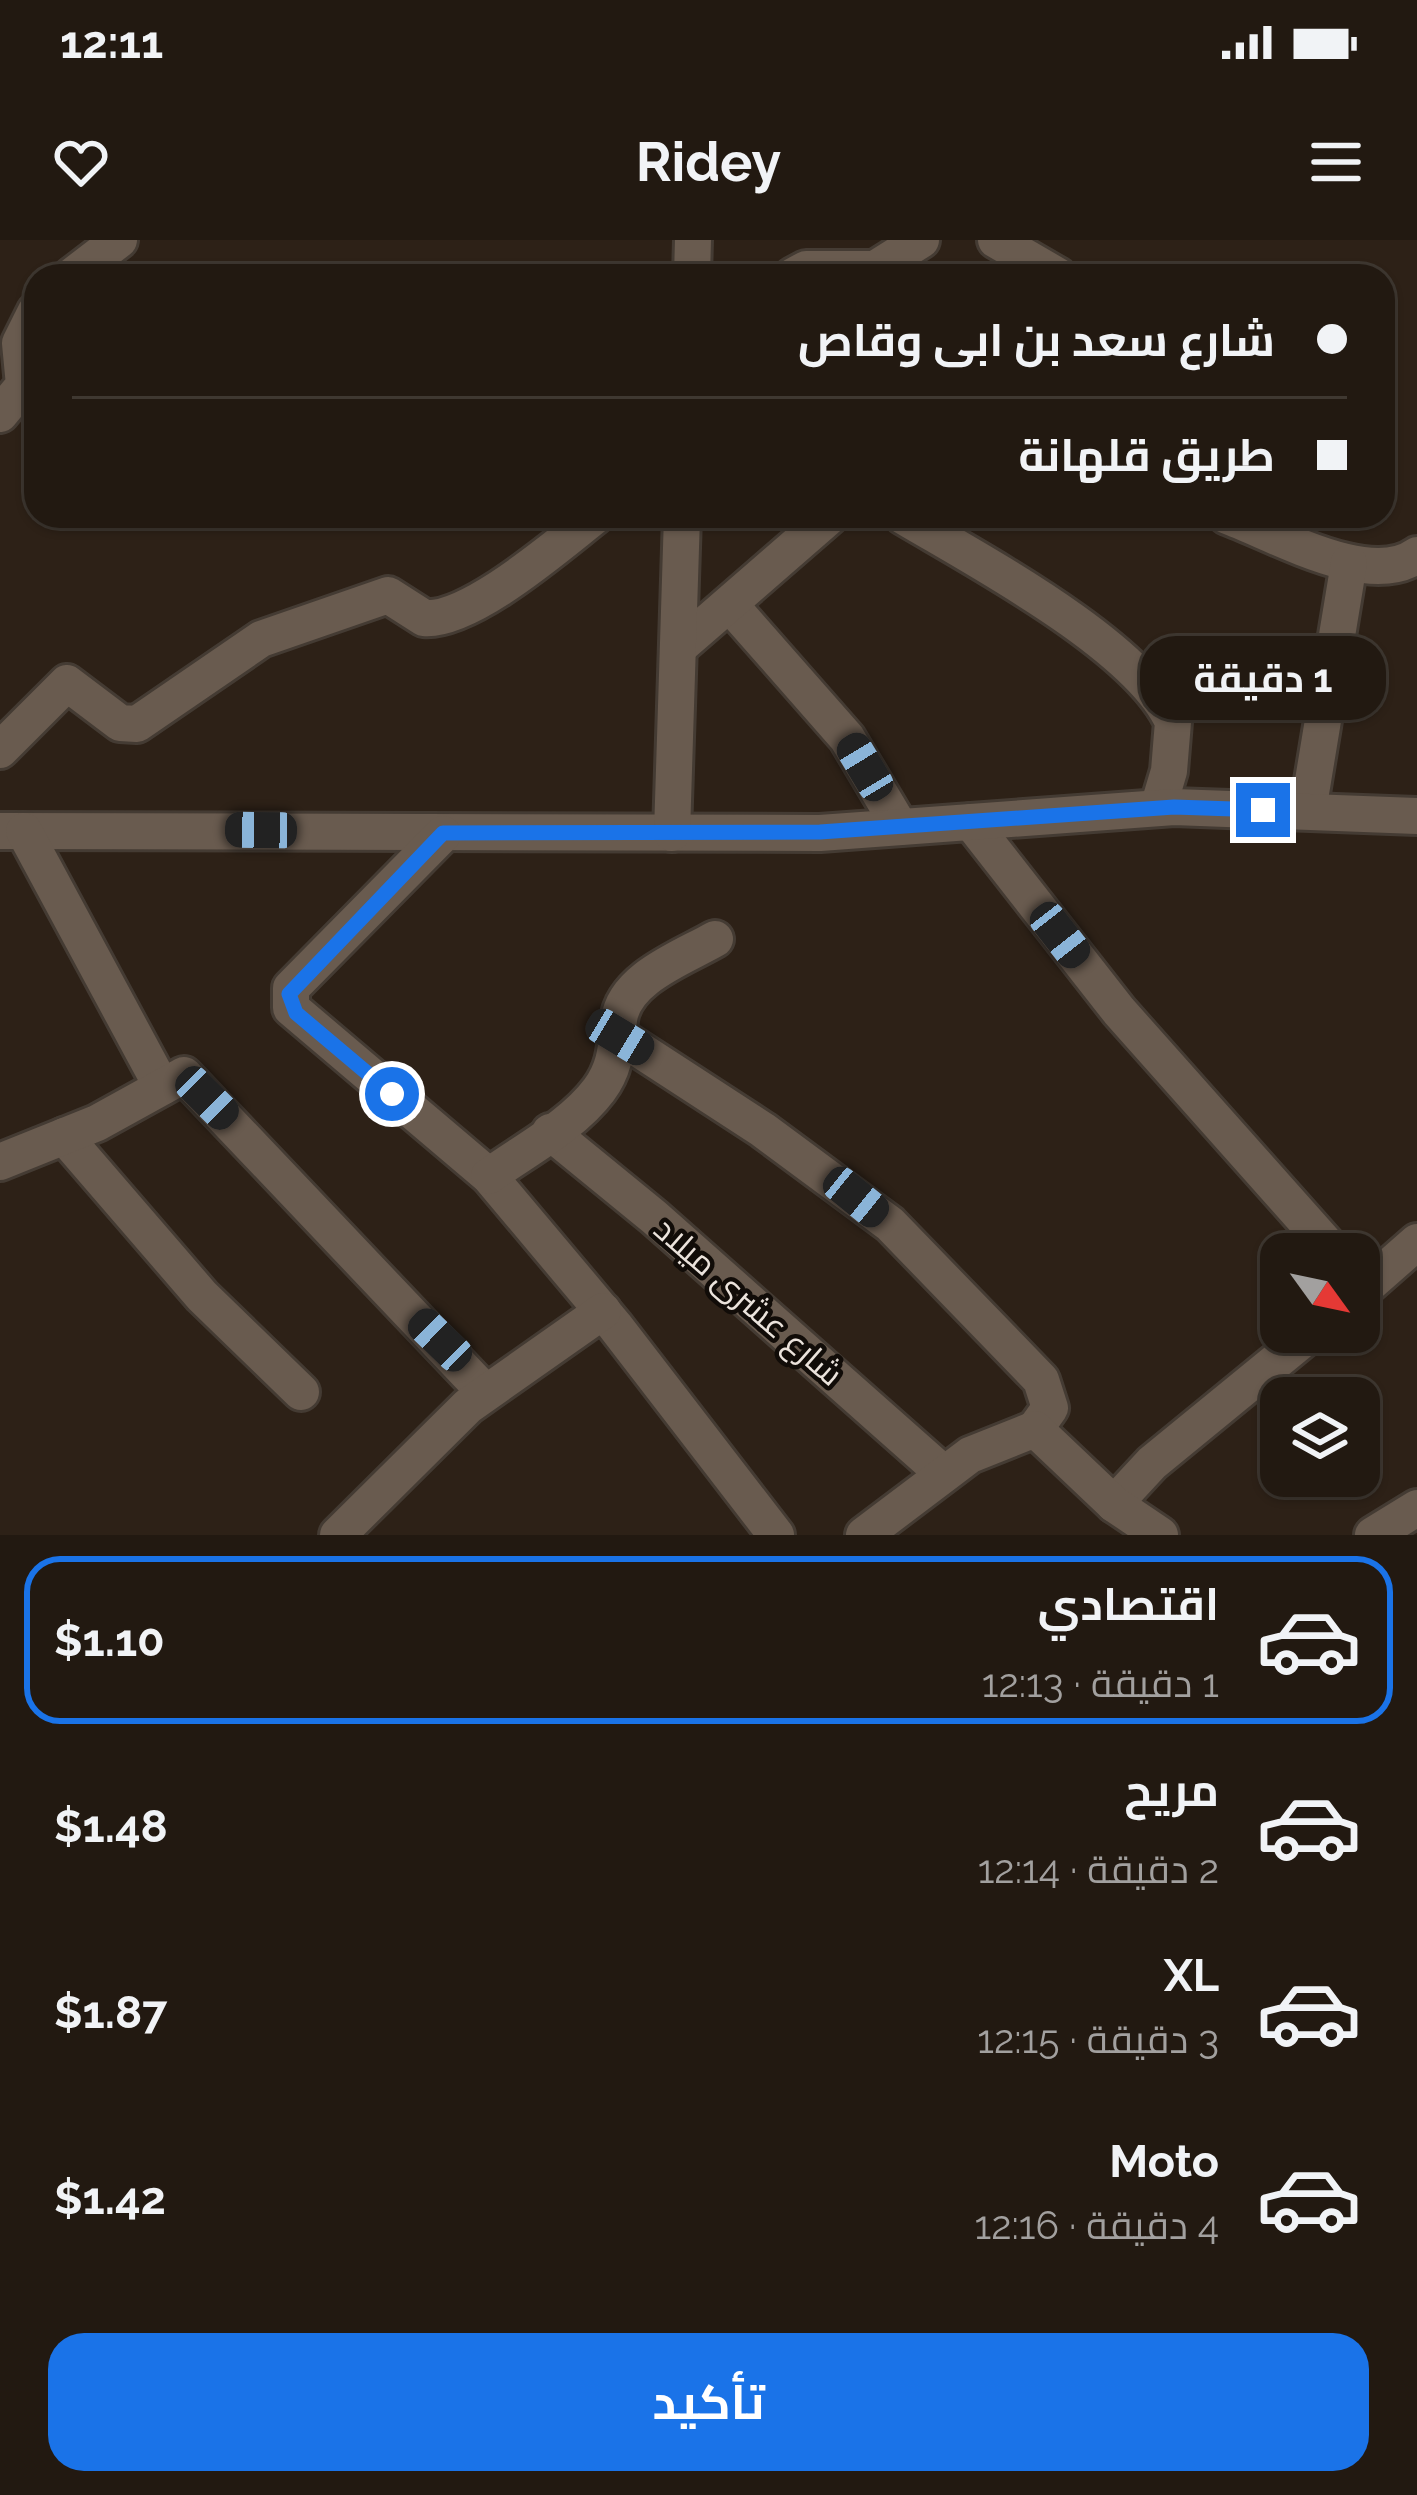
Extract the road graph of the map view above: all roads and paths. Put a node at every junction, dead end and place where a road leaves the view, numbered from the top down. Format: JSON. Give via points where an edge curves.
{"nodes":[{"id":1,"x":119,"y":240,"type":"edge"},
{"id":2,"x":996,"y":240,"type":"edge"},
{"id":3,"x":913,"y":243,"type":"edge"},
{"id":4,"x":88,"y":264,"type":"edge"},
{"id":5,"x":881,"y":264,"type":"edge"},
{"id":6,"x":1037,"y":264,"type":"edge"},
{"id":7,"x":24,"y":335,"type":"edge"},
{"id":8,"x":24,"y":385,"type":"edge"},
{"id":9,"x":24,"y":385,"type":"edge"},
{"id":10,"x":0,"y":414,"type":"edge"},
{"id":11,"x":580,"y":528,"type":"edge"},
{"id":12,"x":682,"y":528,"type":"edge"},
{"id":13,"x":817,"y":528,"type":"edge"},
{"id":14,"x":923,"y":528,"type":"edge"},
{"id":15,"x":1258,"y":528,"type":"edge"},
{"id":16,"x":1417,"y":555,"type":"edge"},
{"id":17,"x":1349,"y":563,"type":"junction"},
{"id":18,"x":731,"y":606,"type":"junction"},
{"id":19,"x":678,"y":648,"type":"junction"},
{"id":20,"x":0,"y":750,"type":"edge"},
{"id":21,"x":1158,"y":808,"type":"junction"},
{"id":22,"x":1308,"y":811,"type":"junction"},
{"id":23,"x":1417,"y":816,"type":"edge"},
{"id":24,"x":971,"y":822,"type":"junction"},
{"id":25,"x":900,"y":827,"type":"junction"},
{"id":26,"x":12,"y":831,"type":"edge"},
{"id":27,"x":443,"y":833,"type":"junction"},
{"id":28,"x":672,"y":833,"type":"junction"},
{"id":29,"x":715,"y":939,"type":"dead end"},
{"id":30,"x":620,"y":1037,"type":"junction"},
{"id":31,"x":162,"y":1088,"type":"junction"},
{"id":32,"x":550,"y":1132,"type":"junction"},
{"id":33,"x":64,"y":1136,"type":"junction"},
{"id":34,"x":0,"y":1162,"type":"edge"},
{"id":35,"x":489,"y":1176,"type":"junction"},
{"id":36,"x":1316,"y":1233,"type":"edge"},
{"id":37,"x":1417,"y":1242,"type":"edge"},
{"id":38,"x":1380,"y":1272,"type":"edge"},
{"id":39,"x":603,"y":1311,"type":"junction"},
{"id":40,"x":1286,"y":1353,"type":"edge"},
{"id":41,"x":302,"y":1392,"type":"dead end"},
{"id":42,"x":485,"y":1392,"type":"junction"},
{"id":43,"x":1035,"y":1429,"type":"junction"},
{"id":44,"x":944,"y":1474,"type":"junction"},
{"id":45,"x":1114,"y":1504,"type":"junction"},
{"id":46,"x":1417,"y":1508,"type":"edge"},
{"id":47,"x":338,"y":1535,"type":"edge"},
{"id":48,"x":776,"y":1535,"type":"edge"},
{"id":49,"x":864,"y":1535,"type":"edge"},
{"id":50,"x":1160,"y":1535,"type":"edge"},
{"id":51,"x":1372,"y":1535,"type":"edge"}],
"edges":[{"from":1,"to":4,"type":"street"},
{"from":2,"to":6,"type":"street"},
{"from":3,"to":5,"type":"street"},
{"from":7,"to":8,"type":"street"},
{"from":9,"to":10,"type":"street"},
{"from":11,"to":20,"type":"street","via":[[453,614],[424,618],[388,596],[282,629],[137,724],[120,723],[67,683]]},
{"from":12,"to":19,"type":"street"},
{"from":13,"to":18,"type":"street"},
{"from":14,"to":21,"type":"street","via":[[1026,589],[1140,676],[1173,722]]},
{"from":15,"to":17,"type":"street"},
{"from":16,"to":17,"type":"street","via":[[1400,567]]},
{"from":17,"to":22,"type":"street"},
{"from":18,"to":19,"type":"street"},
{"from":18,"to":25,"type":"street","via":[[847,738]]},
{"from":19,"to":28,"type":"street"},
{"from":21,"to":22,"type":"street"},
{"from":21,"to":24,"type":"street"},
{"from":22,"to":23,"type":"street"},
{"from":24,"to":25,"type":"street"},
{"from":24,"to":36,"type":"street","via":[[1119,1011]]},
{"from":25,"to":28,"type":"street"},
{"from":26,"to":27,"type":"street"},
{"from":26,"to":31,"type":"street"},
{"from":27,"to":28,"type":"street"},
{"from":27,"to":35,"type":"street","via":[[291,988],[289,1001]]},
{"from":29,"to":30,"type":"street","via":[[634,988]]},
{"from":30,"to":32,"type":"street","via":[[600,1089]]},
{"from":30,"to":43,"type":"street","via":[[890,1224],[1041,1380],[1050,1408]]},
{"from":31,"to":33,"type":"street"},
{"from":31,"to":42,"type":"street","via":[[184,1075]]},
{"from":32,"to":35,"type":"street"},
{"from":32,"to":44,"type":"street","name":"شارع عشرى ميلاد"},
{"from":33,"to":34,"type":"street"},
{"from":33,"to":41,"type":"street","via":[[202,1296]]},
{"from":35,"to":39,"type":"street"},
{"from":37,"to":38,"type":"street"},
{"from":39,"to":42,"type":"street"},
{"from":39,"to":48,"type":"street"},
{"from":40,"to":45,"type":"street"},
{"from":42,"to":47,"type":"street"},
{"from":43,"to":44,"type":"street"},
{"from":43,"to":45,"type":"street"},
{"from":44,"to":49,"type":"street"},
{"from":45,"to":50,"type":"street"},
{"from":46,"to":51,"type":"street"}]}
